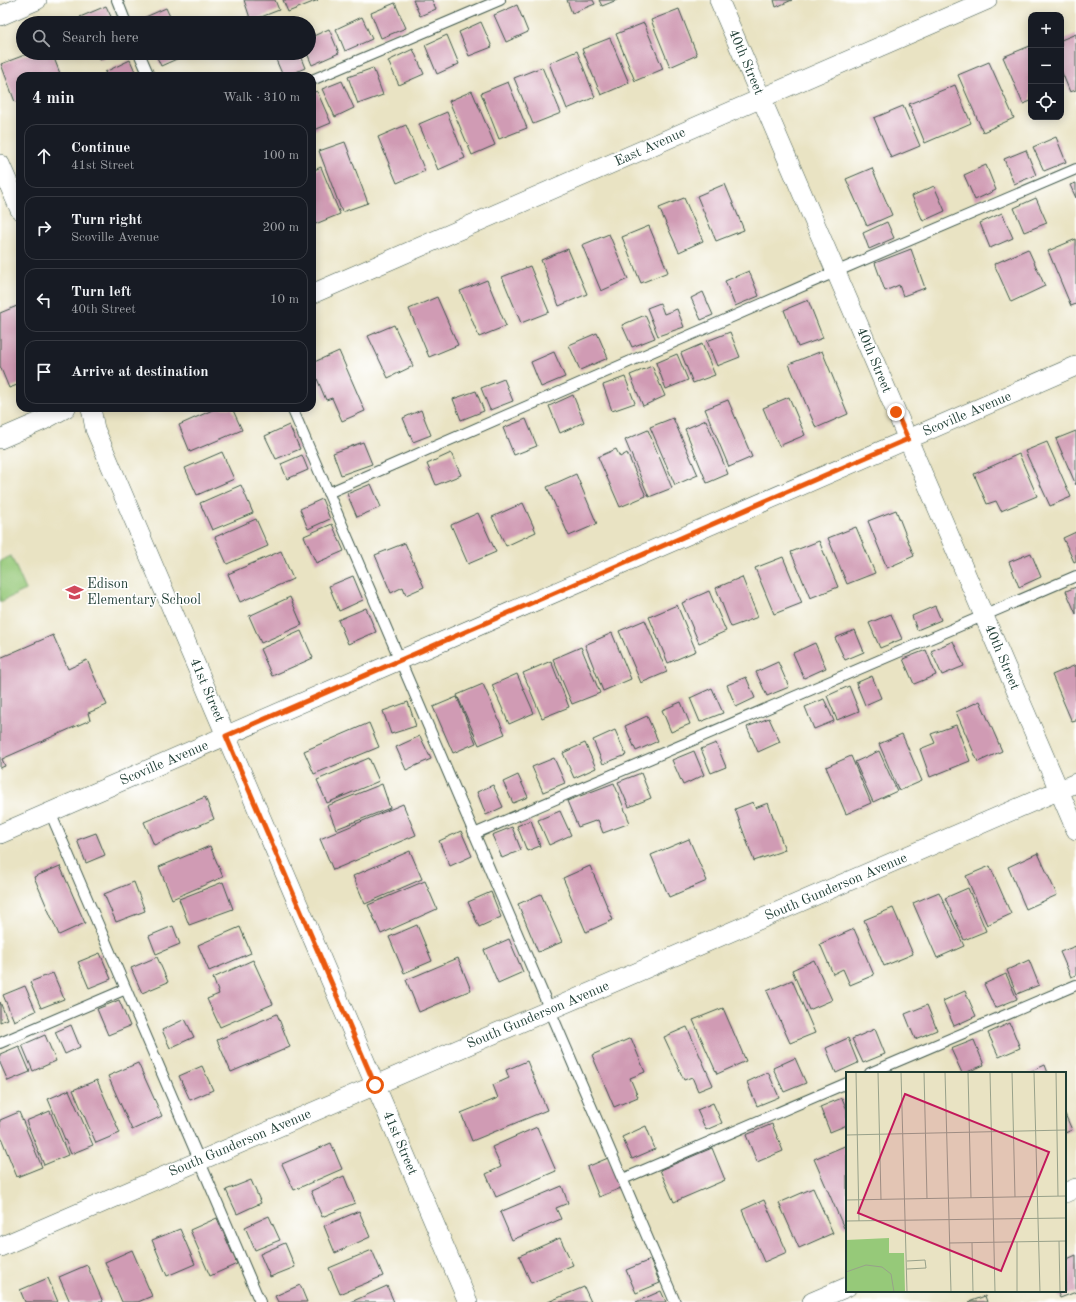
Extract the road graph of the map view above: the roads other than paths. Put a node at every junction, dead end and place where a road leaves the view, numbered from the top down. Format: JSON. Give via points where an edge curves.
{"nodes":[{"id":1,"x":37,"y":0,"type":"edge"},
{"id":2,"x":117,"y":0,"type":"edge"},
{"id":3,"x":500,"y":0,"type":"edge"},
{"id":4,"x":719,"y":0,"type":"edge"},
{"id":5,"x":987,"y":0,"type":"edge"},
{"id":6,"x":0,"y":16,"type":"edge"},
{"id":7,"x":123,"y":16,"type":"edge"},
{"id":8,"x":142,"y":60,"type":"edge"},
{"id":9,"x":147,"y":72,"type":"edge"},
{"id":10,"x":316,"y":78,"type":"edge"},
{"id":11,"x":761,"y":98,"type":"junction"},
{"id":12,"x":0,"y":164,"type":"edge"},
{"id":13,"x":1076,"y":169,"type":"edge"},
{"id":14,"x":16,"y":201,"type":"edge"},
{"id":15,"x":836,"y":272,"type":"junction"},
{"id":16,"x":316,"y":292,"type":"edge"},
{"id":17,"x":1076,"y":366,"type":"edge"},
{"id":18,"x":59,"y":412,"type":"edge"},
{"id":19,"x":92,"y":412,"type":"edge"},
{"id":20,"x":294,"y":412,"type":"edge"},
{"id":21,"x":0,"y":439,"type":"edge"},
{"id":22,"x":908,"y":439,"type":"junction"},
{"id":23,"x":328,"y":493,"type":"junction"},
{"id":24,"x":1076,"y":576,"type":"edge"},
{"id":25,"x":984,"y":616,"type":"junction"},
{"id":26,"x":400,"y":660,"type":"junction"},
{"id":27,"x":226,"y":736,"type":"junction"},
{"id":28,"x":1068,"y":787,"type":"edge"},
{"id":29,"x":50,"y":812,"type":"junction"},
{"id":30,"x":1076,"y":830,"type":"edge"},
{"id":31,"x":0,"y":834,"type":"edge"},
{"id":32,"x":474,"y":834,"type":"junction"},
{"id":33,"x":1076,"y":985,"type":"edge"},
{"id":34,"x":126,"y":989,"type":"junction"},
{"id":35,"x":550,"y":1010,"type":"junction"},
{"id":36,"x":0,"y":1043,"type":"edge"},
{"id":37,"x":872,"y":1072,"type":"edge"},
{"id":38,"x":846,"y":1083,"type":"edge"},
{"id":39,"x":375,"y":1085,"type":"junction"},
{"id":40,"x":200,"y":1161,"type":"junction"},
{"id":41,"x":623,"y":1179,"type":"junction"},
{"id":42,"x":1076,"y":1188,"type":"edge"},
{"id":43,"x":1066,"y":1192,"type":"edge"},
{"id":44,"x":0,"y":1247,"type":"edge"},
{"id":45,"x":846,"y":1287,"type":"edge"},
{"id":46,"x":260,"y":1302,"type":"edge"},
{"id":47,"x":468,"y":1302,"type":"edge"},
{"id":48,"x":675,"y":1302,"type":"edge"},
{"id":49,"x":812,"y":1302,"type":"edge"}],
"edges":[{"from":1,"to":6,"type":"street"},
{"from":2,"to":7,"type":"lane"},
{"from":3,"to":10,"type":"lane"},
{"from":4,"to":11,"type":"street","name":"40th Street"},
{"from":5,"to":11,"type":"street","name":"East Avenue"},
{"from":8,"to":9,"type":"lane"},
{"from":11,"to":15,"type":"street","name":"40th Street"},
{"from":11,"to":16,"type":"street","name":"East Avenue"},
{"from":12,"to":14,"type":"street"},
{"from":13,"to":15,"type":"lane"},
{"from":15,"to":22,"type":"street","name":"40th Street"},
{"from":15,"to":23,"type":"lane"},
{"from":17,"to":22,"type":"street","name":"Scoville Avenue"},
{"from":18,"to":21,"type":"street"},
{"from":19,"to":27,"type":"street","name":"41st Street","via":[[95,429]]},
{"from":20,"to":23,"type":"lane"},
{"from":22,"to":25,"type":"street","name":"40th Street"},
{"from":22,"to":26,"type":"street","name":"Scoville Avenue"},
{"from":23,"to":26,"type":"lane"},
{"from":24,"to":25,"type":"lane"},
{"from":25,"to":28,"type":"street","name":"40th Street"},
{"from":25,"to":32,"type":"lane"},
{"from":26,"to":27,"type":"street","name":"Scoville Avenue"},
{"from":26,"to":32,"type":"lane"},
{"from":27,"to":29,"type":"street","name":"Scoville Avenue"},
{"from":27,"to":39,"type":"street","name":"41st Street"},
{"from":28,"to":30,"type":"street","name":"40th Street"},
{"from":28,"to":35,"type":"street","name":"South Gunderson Avenue"},
{"from":29,"to":31,"type":"street","name":"Scoville Avenue"},
{"from":29,"to":34,"type":"lane"},
{"from":32,"to":35,"type":"lane"},
{"from":33,"to":37,"type":"lane"},
{"from":34,"to":36,"type":"lane"},
{"from":34,"to":40,"type":"lane"},
{"from":35,"to":39,"type":"street","name":"South Gunderson Avenue"},
{"from":35,"to":41,"type":"lane"},
{"from":38,"to":41,"type":"lane"},
{"from":39,"to":40,"type":"street","name":"South Gunderson Avenue"},
{"from":39,"to":47,"type":"street","name":"41st Street"},
{"from":40,"to":44,"type":"street","name":"South Gunderson Avenue"},
{"from":40,"to":46,"type":"lane"},
{"from":41,"to":48,"type":"lane"},
{"from":42,"to":43,"type":"street"},
{"from":45,"to":49,"type":"street"}]}
